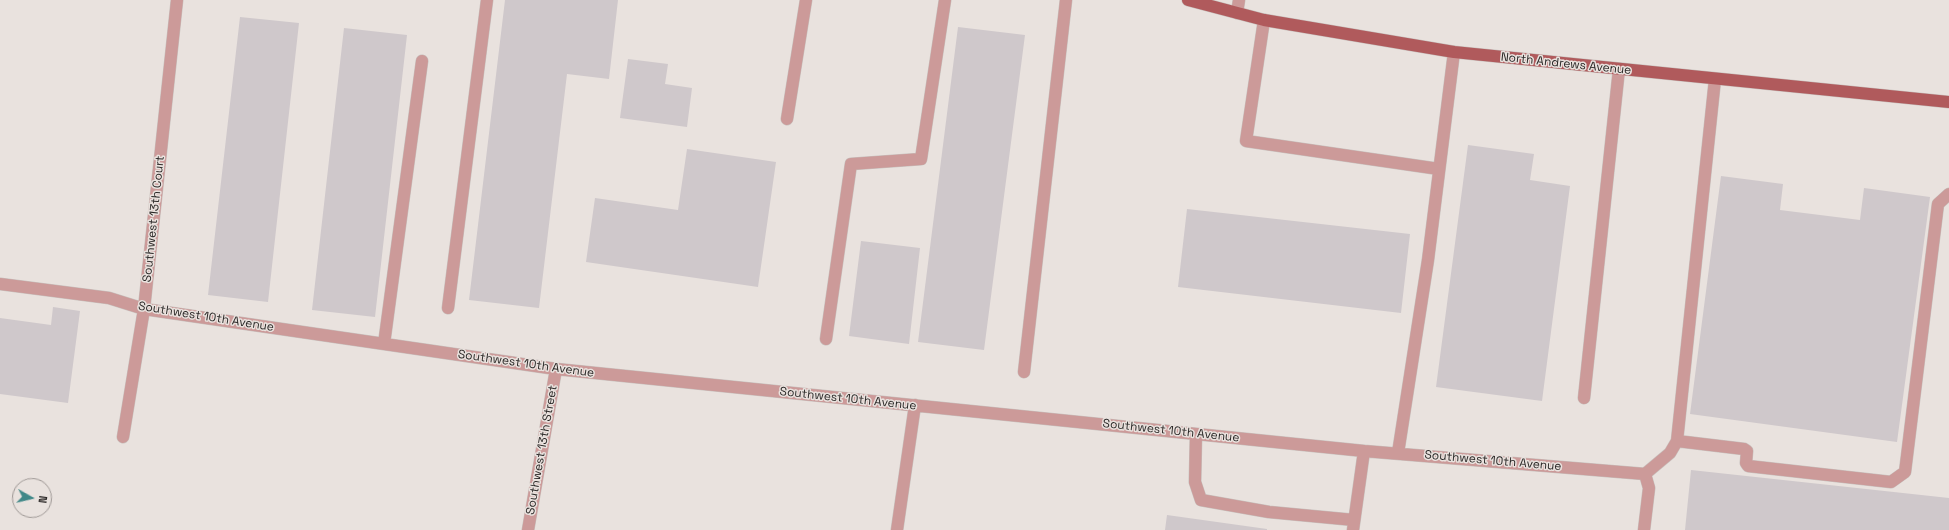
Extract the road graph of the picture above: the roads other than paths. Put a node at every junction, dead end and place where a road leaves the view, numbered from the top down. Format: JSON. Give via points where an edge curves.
{"nodes":[{"id":1,"x":177,"y":0,"type":"edge"},
{"id":2,"x":487,"y":0,"type":"edge"},
{"id":3,"x":806,"y":0,"type":"edge"},
{"id":4,"x":945,"y":0,"type":"edge"},
{"id":5,"x":1066,"y":0,"type":"edge"},
{"id":6,"x":1188,"y":0,"type":"edge"},
{"id":7,"x":1239,"y":0,"type":"edge"},
{"id":8,"x":1237,"y":13,"type":"junction"},
{"id":9,"x":1264,"y":20,"type":"junction"},
{"id":10,"x":1454,"y":52,"type":"junction"},
{"id":11,"x":422,"y":61,"type":"dead end"},
{"id":12,"x":1620,"y":69,"type":"junction"},
{"id":13,"x":1715,"y":79,"type":"junction"},
{"id":14,"x":1949,"y":102,"type":"edge"},
{"id":15,"x":787,"y":119,"type":"dead end"},
{"id":16,"x":1439,"y":169,"type":"junction"},
{"id":17,"x":1949,"y":194,"type":"edge"},
{"id":18,"x":0,"y":284,"type":"edge"},
{"id":19,"x":448,"y":308,"type":"dead end"},
{"id":20,"x":144,"y":309,"type":"junction"},
{"id":21,"x":826,"y":339,"type":"dead end"},
{"id":22,"x":384,"y":344,"type":"junction"},
{"id":23,"x":556,"y":369,"type":"junction"},
{"id":24,"x":1024,"y":372,"type":"dead end"},
{"id":25,"x":1584,"y":398,"type":"dead end"},
{"id":26,"x":915,"y":405,"type":"junction"},
{"id":27,"x":1196,"y":434,"type":"junction"},
{"id":28,"x":123,"y":437,"type":"dead end"},
{"id":29,"x":1677,"y":442,"type":"junction"},
{"id":30,"x":1364,"y":450,"type":"junction"},
{"id":31,"x":1398,"y":453,"type":"junction"},
{"id":32,"x":1645,"y":474,"type":"junction"},
{"id":33,"x":1354,"y":525,"type":"edge"},
{"id":34,"x":528,"y":530,"type":"edge"},
{"id":35,"x":897,"y":530,"type":"edge"},
{"id":36,"x":1644,"y":530,"type":"edge"}],
"edges":[{"from":1,"to":20,"type":"street","name":"Southwest 13th Court"},
{"from":2,"to":19,"type":"street"},
{"from":3,"to":15,"type":"street"},
{"from":4,"to":21,"type":"street","via":[[921,159],[851,164]]},
{"from":5,"to":24,"type":"street"},
{"from":6,"to":8,"type":"main road","name":"North Andrews Avenue"},
{"from":7,"to":8,"type":"street"},
{"from":8,"to":9,"type":"main road","name":"North Andrews Avenue"},
{"from":9,"to":10,"type":"main road","name":"North Andrews Avenue"},
{"from":9,"to":16,"type":"street","via":[[1246,141]]},
{"from":10,"to":12,"type":"main road","name":"North Andrews Avenue"},
{"from":10,"to":16,"type":"street"},
{"from":11,"to":22,"type":"street"},
{"from":12,"to":13,"type":"main road","name":"North Andrews Avenue"},
{"from":12,"to":25,"type":"street"},
{"from":13,"to":14,"type":"main road","name":"North Andrews Avenue"},
{"from":13,"to":29,"type":"street"},
{"from":16,"to":31,"type":"street","via":[[1428,260]]},
{"from":17,"to":29,"type":"street","via":[[1938,204],[1905,472],[1891,482],[1748,466],[1747,451],[1744,449]]},
{"from":18,"to":20,"type":"street","name":"Southwest 10th Avenue","via":[[109,298]]},
{"from":20,"to":22,"type":"street","name":"Southwest 10th Avenue"},
{"from":20,"to":28,"type":"street","name":"Southwest 13th Court"},
{"from":22,"to":23,"type":"street","name":"Southwest 10th Avenue"},
{"from":23,"to":26,"type":"street","name":"Southwest 10th Avenue"},
{"from":23,"to":34,"type":"street","name":"Southwest 13th Street"},
{"from":26,"to":27,"type":"street","name":"Southwest 10th Avenue"},
{"from":26,"to":35,"type":"street"},
{"from":27,"to":30,"type":"street","name":"Southwest 10th Avenue"},
{"from":27,"to":33,"type":"street","via":[[1195,482],[1201,500]]},
{"from":29,"to":32,"type":"street","via":[[1670,453]]},
{"from":30,"to":31,"type":"street","name":"Southwest 10th Avenue"},
{"from":30,"to":33,"type":"street"},
{"from":31,"to":32,"type":"street","name":"Southwest 10th Avenue"},
{"from":32,"to":36,"type":"street","via":[[1649,488]]}]}
